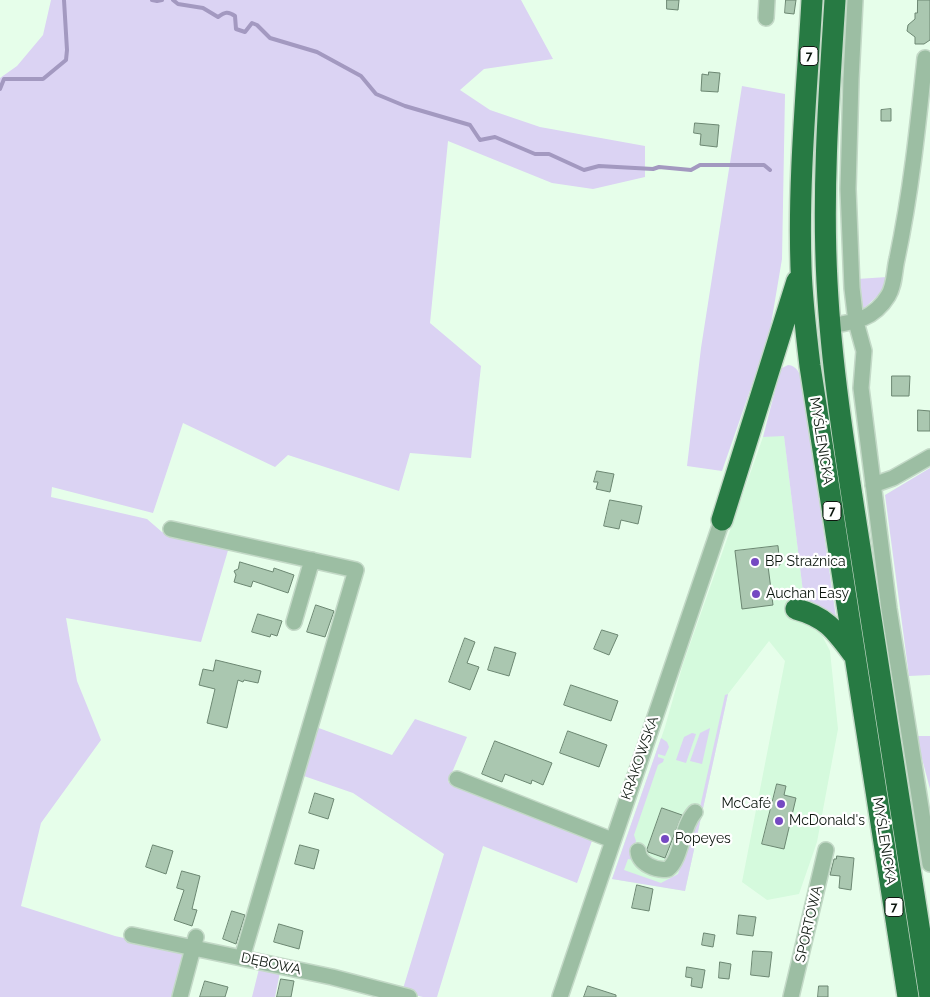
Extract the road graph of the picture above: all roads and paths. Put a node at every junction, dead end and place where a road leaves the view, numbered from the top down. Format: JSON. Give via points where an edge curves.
{"nodes":[{"id":1,"x":767,"y":0,"type":"edge"},
{"id":2,"x":812,"y":0,"type":"edge"},
{"id":3,"x":835,"y":0,"type":"edge"},
{"id":4,"x":855,"y":0,"type":"edge"},
{"id":5,"x":766,"y":18,"type":"dead end"},
{"id":6,"x":925,"y":58,"type":"dead end"},
{"id":7,"x":801,"y":268,"type":"junction"},
{"id":8,"x":856,"y":322,"type":"junction"},
{"id":9,"x":830,"y":326,"type":"junction"},
{"id":10,"x":772,"y":363,"type":"junction"},
{"id":11,"x":810,"y":366,"type":"junction"},
{"id":12,"x":930,"y":457,"type":"edge"},
{"id":13,"x":873,"y":485,"type":"junction"},
{"id":14,"x":722,"y":520,"type":"joint"},
{"id":15,"x":171,"y":529,"type":"dead end"},
{"id":16,"x":312,"y":560,"type":"junction"},
{"id":17,"x":796,"y":608,"type":"dead end"},
{"id":18,"x":294,"y":622,"type":"dead end"},
{"id":19,"x":855,"y":656,"type":"junction"},
{"id":20,"x":456,"y":779,"type":"dead end"},
{"id":21,"x":695,"y":812,"type":"dead end"},
{"id":22,"x":612,"y":840,"type":"junction"},
{"id":23,"x":826,"y":850,"type":"dead end"},
{"id":24,"x":638,"y":851,"type":"dead end"},
{"id":25,"x":930,"y":864,"type":"edge"},
{"id":26,"x":132,"y":935,"type":"dead end"},
{"id":27,"x":194,"y":942,"type":"junction"},
{"id":28,"x":242,"y":958,"type":"junction"},
{"id":29,"x":180,"y":997,"type":"edge"},
{"id":30,"x":409,"y":997,"type":"edge"},
{"id":31,"x":560,"y":997,"type":"edge"},
{"id":32,"x":792,"y":997,"type":"edge"},
{"id":33,"x":908,"y":997,"type":"edge"},
{"id":34,"x":930,"y":997,"type":"edge"}],
"edges":[{"from":1,"to":5,"type":"street"},
{"from":2,"to":7,"type":"highway","name":"MYŚLENICKA","number":"7"},
{"from":3,"to":9,"type":"highway","name":"MYŚLENICKA","number":"7","via":[[825,194]]},
{"from":4,"to":8,"type":"street","via":[[848,189]]},
{"from":6,"to":8,"type":"street","via":[[908,201],[893,286],[883,302],[866,318]]},
{"from":7,"to":10,"type":"highway"},
{"from":7,"to":11,"type":"highway","name":"MYŚLENICKA","number":"7"},
{"from":8,"to":9,"type":"street"},
{"from":8,"to":13,"type":"street","via":[[864,351],[861,388]]},
{"from":9,"to":34,"type":"highway","name":"MYŚLENICKA","number":"7","via":[[843,439]]},
{"from":10,"to":11,"type":"highway","via":[[778,356],[787,354]]},
{"from":10,"to":14,"type":"highway"},
{"from":11,"to":19,"type":"highway","name":"MYŚLENICKA","number":"7"},
{"from":12,"to":13,"type":"street","via":[[893,478]]},
{"from":13,"to":25,"type":"street","via":[[889,609]]},
{"from":14,"to":22,"type":"street","name":"KRAKOWSKA"},
{"from":15,"to":16,"type":"street"},
{"from":16,"to":18,"type":"street"},
{"from":16,"to":28,"type":"street","via":[[356,570]]},
{"from":17,"to":19,"type":"highway","via":[[834,627]]},
{"from":19,"to":33,"type":"highway","name":"MYŚLENICKA","number":"7"},
{"from":20,"to":22,"type":"street"},
{"from":21,"to":24,"type":"street","via":[[668,869],[643,863]]},
{"from":22,"to":31,"type":"street","name":"KRAKOWSKA"},
{"from":23,"to":32,"type":"street","name":"SPORTOWA"},
{"from":26,"to":27,"type":"street","name":"DĘBOWA"},
{"from":27,"to":28,"type":"street","name":"DĘBOWA"},
{"from":27,"to":29,"type":"street"},
{"from":28,"to":30,"type":"street","name":"DĘBOWA"}]}
